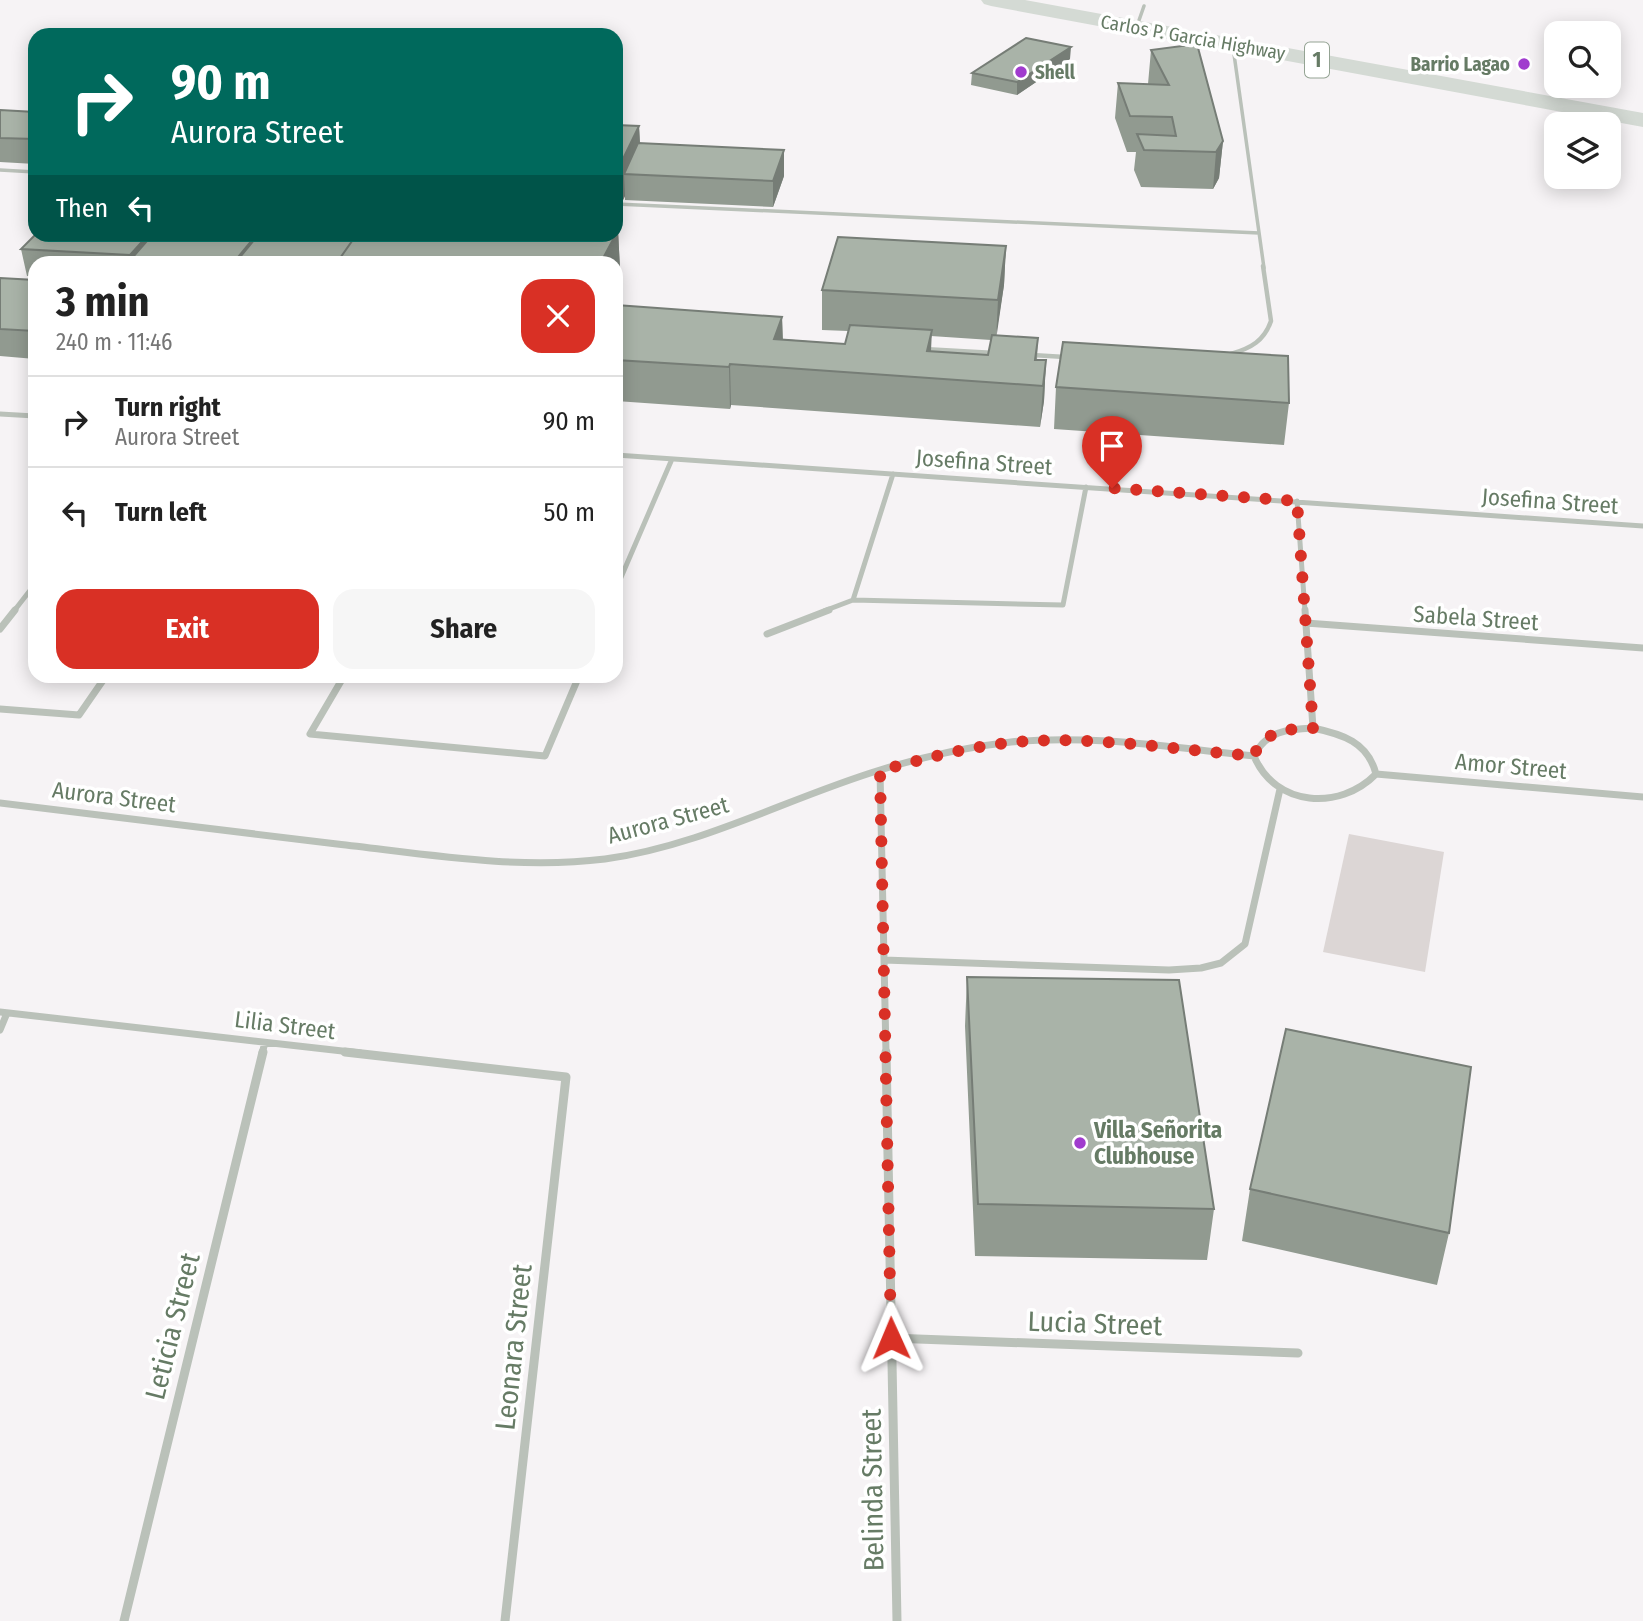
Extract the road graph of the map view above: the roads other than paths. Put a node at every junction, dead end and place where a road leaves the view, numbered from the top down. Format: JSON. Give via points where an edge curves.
{"nodes":[{"id":1,"x":991,"y":0,"type":"edge"},
{"id":2,"x":1232,"y":44,"type":"junction"},
{"id":3,"x":1643,"y":120,"type":"edge"},
{"id":4,"x":0,"y":170,"type":"edge"},
{"id":5,"x":28,"y":172,"type":"edge"},
{"id":6,"x":623,"y":204,"type":"edge"},
{"id":7,"x":1259,"y":233,"type":"junction"},
{"id":8,"x":920,"y":349,"type":"edge"},
{"id":9,"x":1002,"y":354,"type":"edge"},
{"id":10,"x":1030,"y":355,"type":"edge"},
{"id":11,"x":1228,"y":355,"type":"edge"},
{"id":12,"x":1072,"y":358,"type":"edge"},
{"id":13,"x":0,"y":414,"type":"edge"},
{"id":14,"x":28,"y":416,"type":"edge"},
{"id":15,"x":623,"y":456,"type":"edge"},
{"id":16,"x":672,"y":459,"type":"junction"},
{"id":17,"x":893,"y":474,"type":"junction"},
{"id":18,"x":1086,"y":487,"type":"junction"},
{"id":19,"x":1297,"y":501,"type":"junction"},
{"id":20,"x":1643,"y":526,"type":"edge"},
{"id":21,"x":623,"y":573,"type":"edge"},
{"id":22,"x":28,"y":593,"type":"edge"},
{"id":23,"x":853,"y":600,"type":"junction"},
{"id":24,"x":1306,"y":622,"type":"junction"},
{"id":25,"x":0,"y":629,"type":"edge"},
{"id":26,"x":767,"y":634,"type":"dead end"},
{"id":27,"x":1643,"y":648,"type":"edge"},
{"id":28,"x":101,"y":683,"type":"edge"},
{"id":29,"x":340,"y":683,"type":"edge"},
{"id":30,"x":576,"y":683,"type":"edge"},
{"id":31,"x":0,"y":709,"type":"edge"},
{"id":32,"x":1313,"y":728,"type":"junction"},
{"id":33,"x":1254,"y":756,"type":"junction"},
{"id":34,"x":880,"y":771,"type":"junction"},
{"id":35,"x":1376,"y":774,"type":"junction"},
{"id":36,"x":1280,"y":789,"type":"junction"},
{"id":37,"x":1643,"y":797,"type":"edge"},
{"id":38,"x":0,"y":803,"type":"edge"},
{"id":39,"x":884,"y":960,"type":"junction"},
{"id":40,"x":4,"y":1012,"type":"edge"},
{"id":41,"x":0,"y":1030,"type":"edge"},
{"id":42,"x":265,"y":1042,"type":"junction"},
{"id":43,"x":566,"y":1077,"type":"joint"},
{"id":44,"x":891,"y":1338,"type":"junction"},
{"id":45,"x":1298,"y":1353,"type":"dead end"},
{"id":46,"x":124,"y":1621,"type":"edge"},
{"id":47,"x":505,"y":1621,"type":"edge"},
{"id":48,"x":897,"y":1621,"type":"edge"}],
"edges":[{"from":1,"to":2,"type":"highway","name":"Carlos P. Garcia Highway","number":"1","via":[[1140,16]]},
{"from":2,"to":3,"type":"highway","name":"Carlos P. Garcia Highway","number":"1"},
{"from":2,"to":7,"type":"lane"},
{"from":4,"to":5,"type":"lane"},
{"from":6,"to":7,"type":"lane"},
{"from":7,"to":11,"type":"lane","via":[[1271,321],[1267,336],[1250,349]]},
{"from":8,"to":9,"type":"lane"},
{"from":10,"to":12,"type":"lane"},
{"from":13,"to":14,"type":"street"},
{"from":15,"to":16,"type":"street","name":"Josefina Street"},
{"from":16,"to":17,"type":"street","name":"Josefina Street"},
{"from":16,"to":21,"type":"street"},
{"from":17,"to":18,"type":"street","name":"Josefina Street"},
{"from":17,"to":23,"type":"street"},
{"from":18,"to":19,"type":"street","name":"Josefina Street"},
{"from":18,"to":23,"type":"street","via":[[1063,606]]},
{"from":19,"to":20,"type":"street","name":"Josefina Street"},
{"from":19,"to":24,"type":"street"},
{"from":22,"to":25,"type":"street"},
{"from":23,"to":26,"type":"street"},
{"from":24,"to":27,"type":"street","name":"Sabela Street"},
{"from":24,"to":32,"type":"street"},
{"from":28,"to":31,"type":"street","via":[[79,715]]},
{"from":29,"to":30,"type":"street","via":[[310,734],[545,756]]},
{"from":32,"to":33,"type":"street","via":[[1279,732],[1257,746]]},
{"from":32,"to":35,"type":"street","via":[[1359,744],[1369,754]]},
{"from":33,"to":34,"type":"street","name":"Aurora Street","via":[[1029,741],[982,746]]},
{"from":33,"to":36,"type":"street","via":[[1260,774]]},
{"from":34,"to":38,"type":"street","name":"Aurora Street","via":[[649,850],[584,861],[465,859]]},
{"from":34,"to":39,"type":"street","name":"Belinda Street"},
{"from":35,"to":36,"type":"street","via":[[1358,793],[1340,798]]},
{"from":35,"to":37,"type":"street","name":"Amor Street"},
{"from":36,"to":39,"type":"street","via":[[1245,944],[1223,964],[1169,970]]},
{"from":39,"to":44,"type":"street","name":"Belinda Street"},
{"from":40,"to":41,"type":"street"},
{"from":40,"to":42,"type":"street","name":"Lilia Street"},
{"from":42,"to":43,"type":"street","name":"Lilia Street"},
{"from":42,"to":46,"type":"street","name":"Leticia Street"},
{"from":43,"to":47,"type":"street","name":"Leonara Street"},
{"from":44,"to":45,"type":"street","name":"Lucia Street"},
{"from":44,"to":48,"type":"street","name":"Belinda Street"}]}
